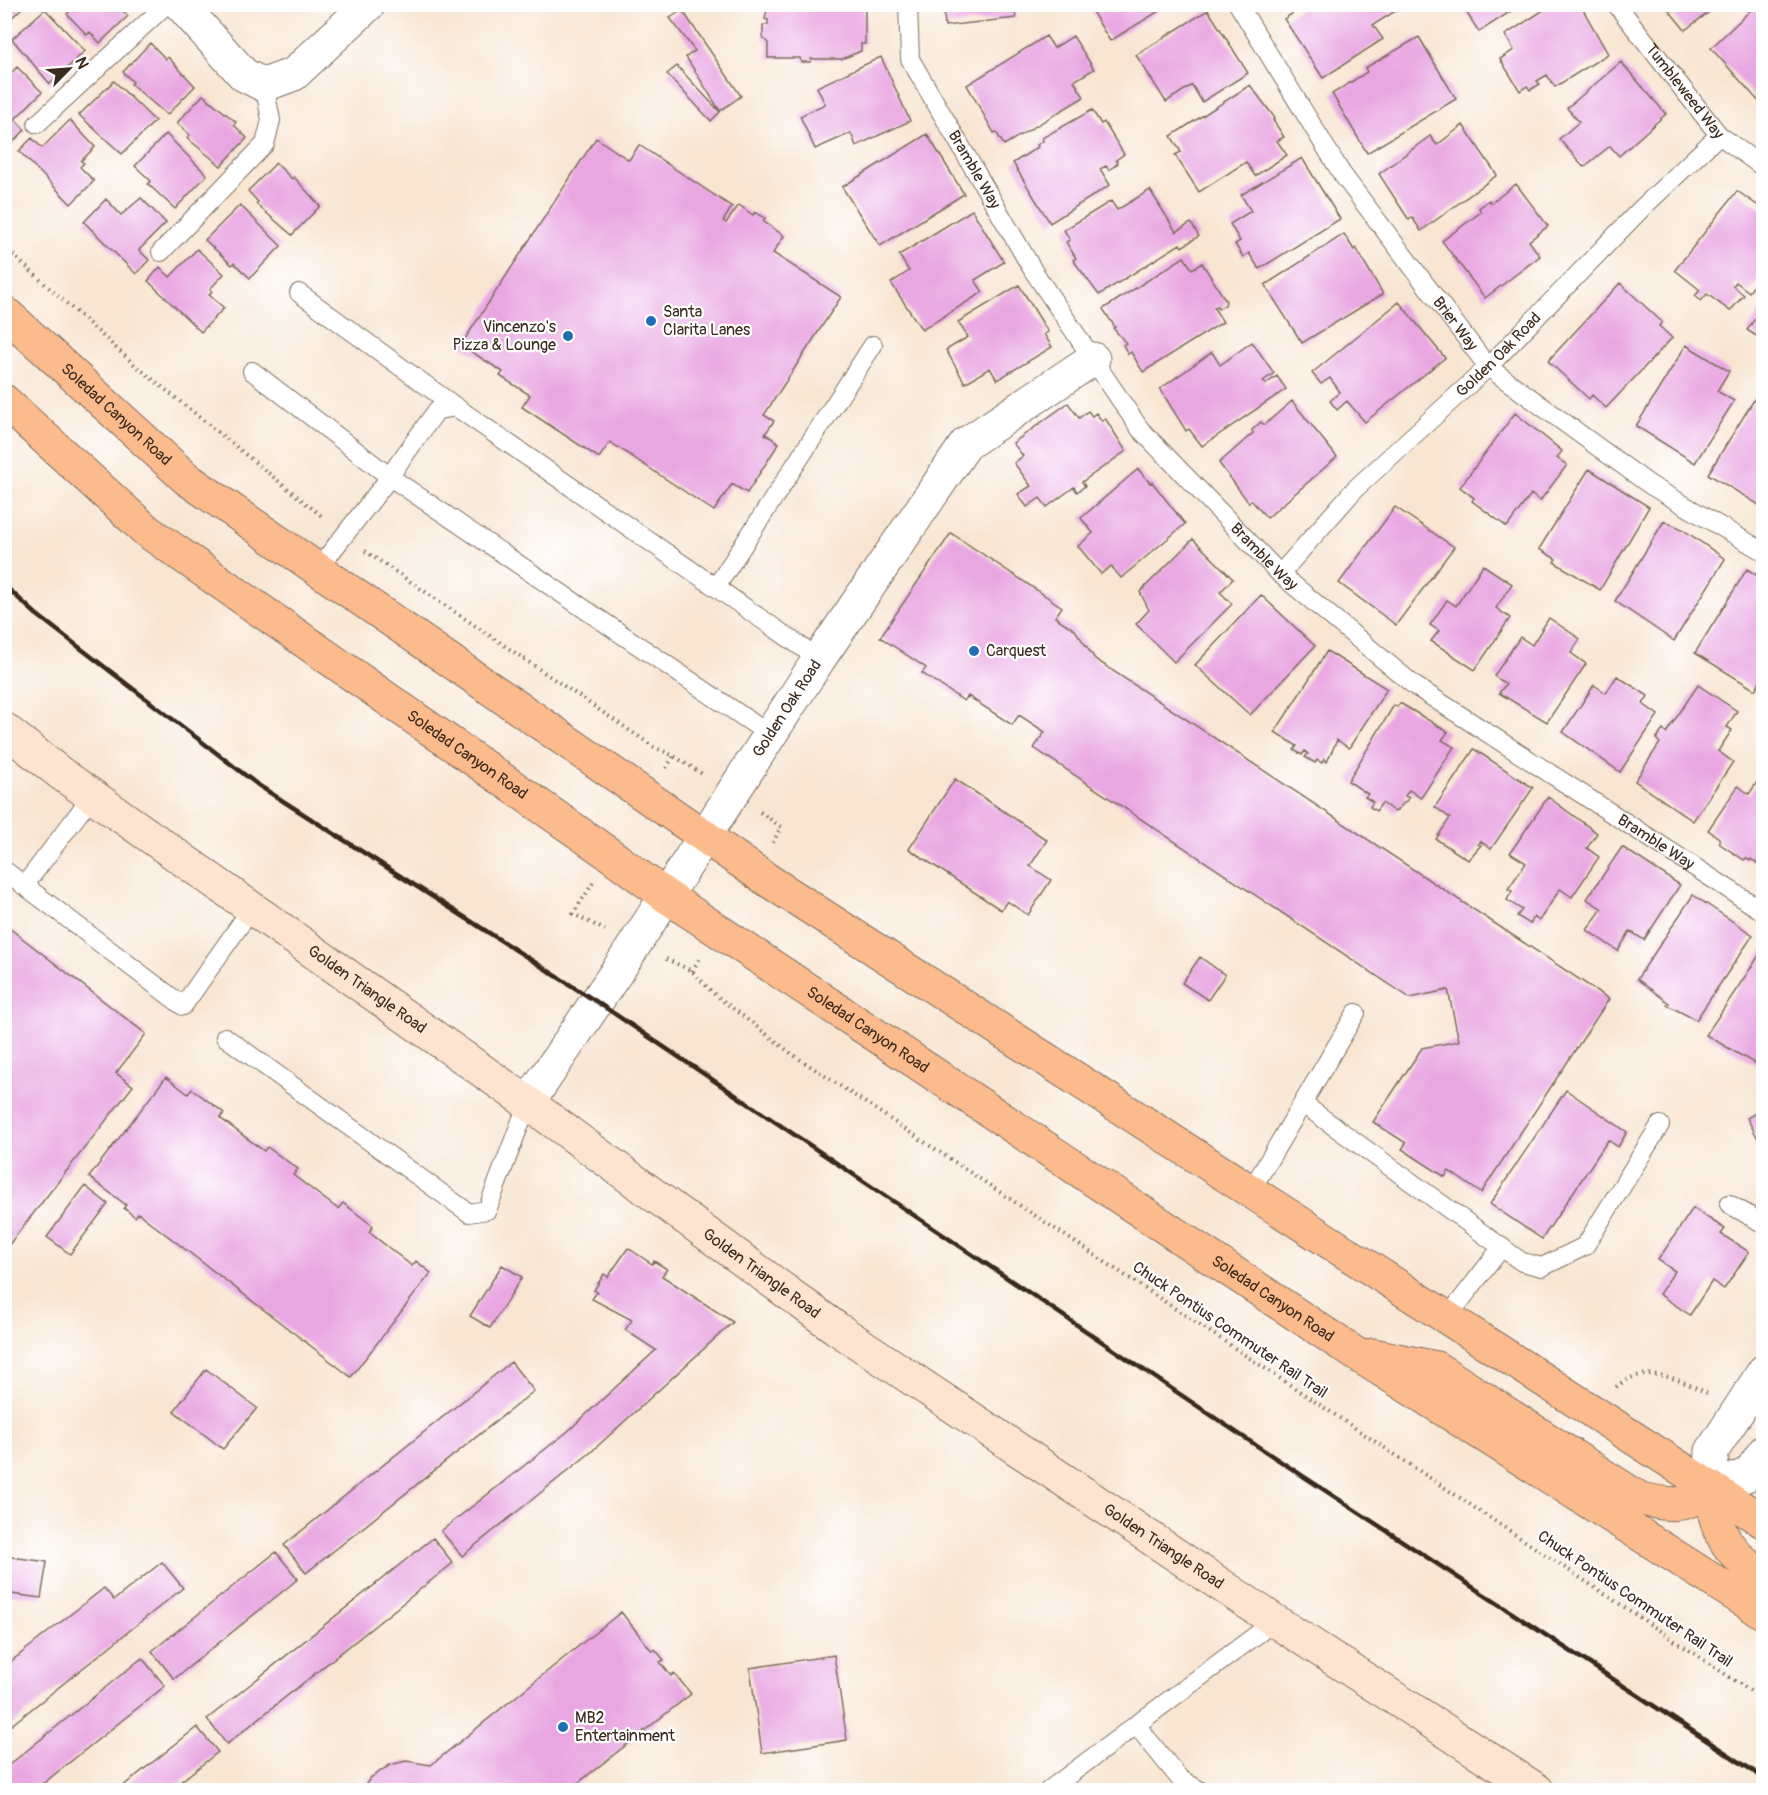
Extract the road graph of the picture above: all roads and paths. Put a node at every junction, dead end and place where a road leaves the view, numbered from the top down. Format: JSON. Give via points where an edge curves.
{"nodes":[{"id":1,"x":167,"y":4,"type":"edge"},
{"id":2,"x":180,"y":4,"type":"edge"},
{"id":3,"x":369,"y":4,"type":"edge"},
{"id":4,"x":908,"y":4,"type":"edge"},
{"id":5,"x":1238,"y":4,"type":"edge"},
{"id":6,"x":1616,"y":4,"type":"edge"},
{"id":7,"x":264,"y":85,"type":"junction"},
{"id":8,"x":37,"y":124,"type":"dead end"},
{"id":9,"x":1719,"y":135,"type":"junction"},
{"id":10,"x":1764,"y":168,"type":"edge"},
{"id":11,"x":161,"y":252,"type":"dead end"},
{"id":12,"x":299,"y":293,"type":"dead end"},
{"id":13,"x":4,"y":312,"type":"edge"},
{"id":14,"x":873,"y":345,"type":"dead end"},
{"id":15,"x":1093,"y":359,"type":"junction"},
{"id":16,"x":1488,"y":367,"type":"junction"},
{"id":17,"x":252,"y":371,"type":"dead end"},
{"id":18,"x":4,"y":400,"type":"edge"},
{"id":19,"x":456,"y":407,"type":"junction"},
{"id":20,"x":390,"y":477,"type":"junction"},
{"id":21,"x":1764,"y":552,"type":"edge"},
{"id":22,"x":317,"y":570,"type":"junction"},
{"id":23,"x":1280,"y":574,"type":"junction"},
{"id":24,"x":716,"y":587,"type":"junction"},
{"id":25,"x":819,"y":659,"type":"junction"},
{"id":26,"x":4,"y":729,"type":"edge"},
{"id":27,"x":770,"y":735,"type":"junction"},
{"id":28,"x":92,"y":796,"type":"junction"},
{"id":29,"x":704,"y":837,"type":"junction"},
{"id":30,"x":4,"y":870,"type":"edge"},
{"id":31,"x":24,"y":886,"type":"junction"},
{"id":32,"x":666,"y":896,"type":"junction"},
{"id":33,"x":252,"y":908,"type":"junction"},
{"id":34,"x":1764,"y":912,"type":"edge"},
{"id":35,"x":692,"y":970,"type":"dead end"},
{"id":36,"x":1356,"y":1013,"type":"dead end"},
{"id":37,"x":225,"y":1037,"type":"dead end"},
{"id":38,"x":528,"y":1103,"type":"junction"},
{"id":39,"x":1303,"y":1104,"type":"junction"},
{"id":40,"x":1660,"y":1125,"type":"dead end"},
{"id":41,"x":1250,"y":1192,"type":"junction"},
{"id":42,"x":1729,"y":1204,"type":"dead end"},
{"id":43,"x":1764,"y":1224,"type":"edge"},
{"id":44,"x":1502,"y":1247,"type":"junction"},
{"id":45,"x":1447,"y":1318,"type":"junction"},
{"id":46,"x":1353,"y":1352,"type":"junction"},
{"id":47,"x":1764,"y":1371,"type":"edge"},
{"id":48,"x":1615,"y":1388,"type":"dead end"},
{"id":49,"x":1718,"y":1398,"type":"dead end"},
{"id":50,"x":1764,"y":1452,"type":"edge"},
{"id":51,"x":1711,"y":1488,"type":"junction"},
{"id":52,"x":1764,"y":1522,"type":"edge"},
{"id":53,"x":1764,"y":1578,"type":"edge"},
{"id":54,"x":1764,"y":1613,"type":"edge"},
{"id":55,"x":1275,"y":1621,"type":"junction"},
{"id":56,"x":1764,"y":1700,"type":"edge"},
{"id":57,"x":1136,"y":1725,"type":"junction"},
{"id":58,"x":1049,"y":1791,"type":"edge"},
{"id":59,"x":1199,"y":1791,"type":"edge"},
{"id":60,"x":1537,"y":1791,"type":"edge"}],
"edges":[{"from":1,"to":8,"type":"lane"},
{"from":2,"to":7,"type":"street","via":[[244,75]]},
{"from":3,"to":7,"type":"street","via":[[294,74]]},
{"from":4,"to":15,"type":"lane","name":"Bramble Way","via":[[910,59],[1034,272]]},
{"from":5,"to":16,"type":"lane","name":"Brier Way","via":[[1342,174]]},
{"from":6,"to":9,"type":"lane","name":"Tumbleweed Way"},
{"from":7,"to":11,"type":"lane","via":[[271,120],[265,144]]},
{"from":9,"to":10,"type":"lane","name":"Tumbleweed Way"},
{"from":9,"to":16,"type":"lane","name":"Golden Oak Road","via":[[1640,210]]},
{"from":12,"to":19,"type":"lane"},
{"from":13,"to":22,"type":"main road","name":"Soledad Canyon Road","via":[[187,479]]},
{"from":14,"to":24,"type":"lane"},
{"from":15,"to":23,"type":"lane","name":"Bramble Way","via":[[1140,429]]},
{"from":15,"to":25,"type":"street","name":"Golden Oak Road","via":[[966,444]]},
{"from":16,"to":21,"type":"lane","name":"Brier Way","via":[[1650,485]]},
{"from":16,"to":23,"type":"lane","name":"Golden Oak Road","via":[[1355,489]]},
{"from":17,"to":20,"type":"lane"},
{"from":18,"to":32,"type":"main road","name":"Soledad Canyon Road","via":[[147,531]]},
{"from":19,"to":20,"type":"lane","via":[[437,410]]},
{"from":19,"to":24,"type":"lane"},
{"from":20,"to":22,"type":"lane"},
{"from":20,"to":27,"type":"lane"},
{"from":22,"to":29,"type":"main road","name":"Soledad Canyon Road"},
{"from":23,"to":34,"type":"lane","name":"Bramble Way","via":[[1415,686]]},
{"from":24,"to":25,"type":"lane"},
{"from":25,"to":27,"type":"street","name":"Golden Oak Road"},
{"from":26,"to":28,"type":"street","name":"Golden Triangle Road"},
{"from":27,"to":29,"type":"street","name":"Golden Oak Road"},
{"from":28,"to":31,"type":"lane"},
{"from":28,"to":33,"type":"street","name":"Golden Triangle Road"},
{"from":29,"to":32,"type":"street","name":"Golden Oak Road"},
{"from":29,"to":41,"type":"main road","name":"Soledad Canyon Road"},
{"from":30,"to":31,"type":"lane"},
{"from":31,"to":33,"type":"lane","via":[[183,1006]]},
{"from":32,"to":38,"type":"street","name":"Golden Oak Road"},
{"from":32,"to":46,"type":"main road","name":"Soledad Canyon Road"},
{"from":33,"to":38,"type":"street","name":"Golden Triangle Road"},
{"from":35,"to":56,"type":"path","name":"Chuck Pontius Commuter Rail Trail","via":[[712,993],[792,1054]]},
{"from":36,"to":39,"type":"lane"},
{"from":37,"to":38,"type":"lane","via":[[469,1213],[487,1210]]},
{"from":38,"to":55,"type":"street","name":"Golden Triangle Road","via":[[836,1328]]},
{"from":39,"to":41,"type":"lane"},
{"from":39,"to":44,"type":"lane"},
{"from":40,"to":44,"type":"lane","via":[[1586,1246],[1542,1268],[1522,1262]]},
{"from":41,"to":45,"type":"main road","name":"Soledad Canyon Road"},
{"from":42,"to":43,"type":"lane"},
{"from":44,"to":45,"type":"lane"},
{"from":45,"to":51,"type":"main road","name":"Soledad Canyon Road"},
{"from":46,"to":51,"type":"main road","via":[[1436,1368],[1640,1499],[1670,1505],[1694,1502]]},
{"from":46,"to":54,"type":"main road","name":"Soledad Canyon Road"},
{"from":47,"to":51,"type":"street","via":[[1712,1451]]},
{"from":48,"to":49,"type":"path","via":[[1626,1378],[1643,1373],[1666,1376]]},
{"from":50,"to":51,"type":"street","via":[[1749,1474]]},
{"from":51,"to":52,"type":"main road","name":"Soledad Canyon Road"},
{"from":51,"to":53,"type":"main road","via":[[1713,1514],[1722,1539],[1744,1564]]},
{"from":55,"to":57,"type":"lane"},
{"from":55,"to":60,"type":"street","name":"Golden Triangle Road"},
{"from":57,"to":58,"type":"lane"},
{"from":57,"to":59,"type":"lane","via":[[1180,1779]]}]}
